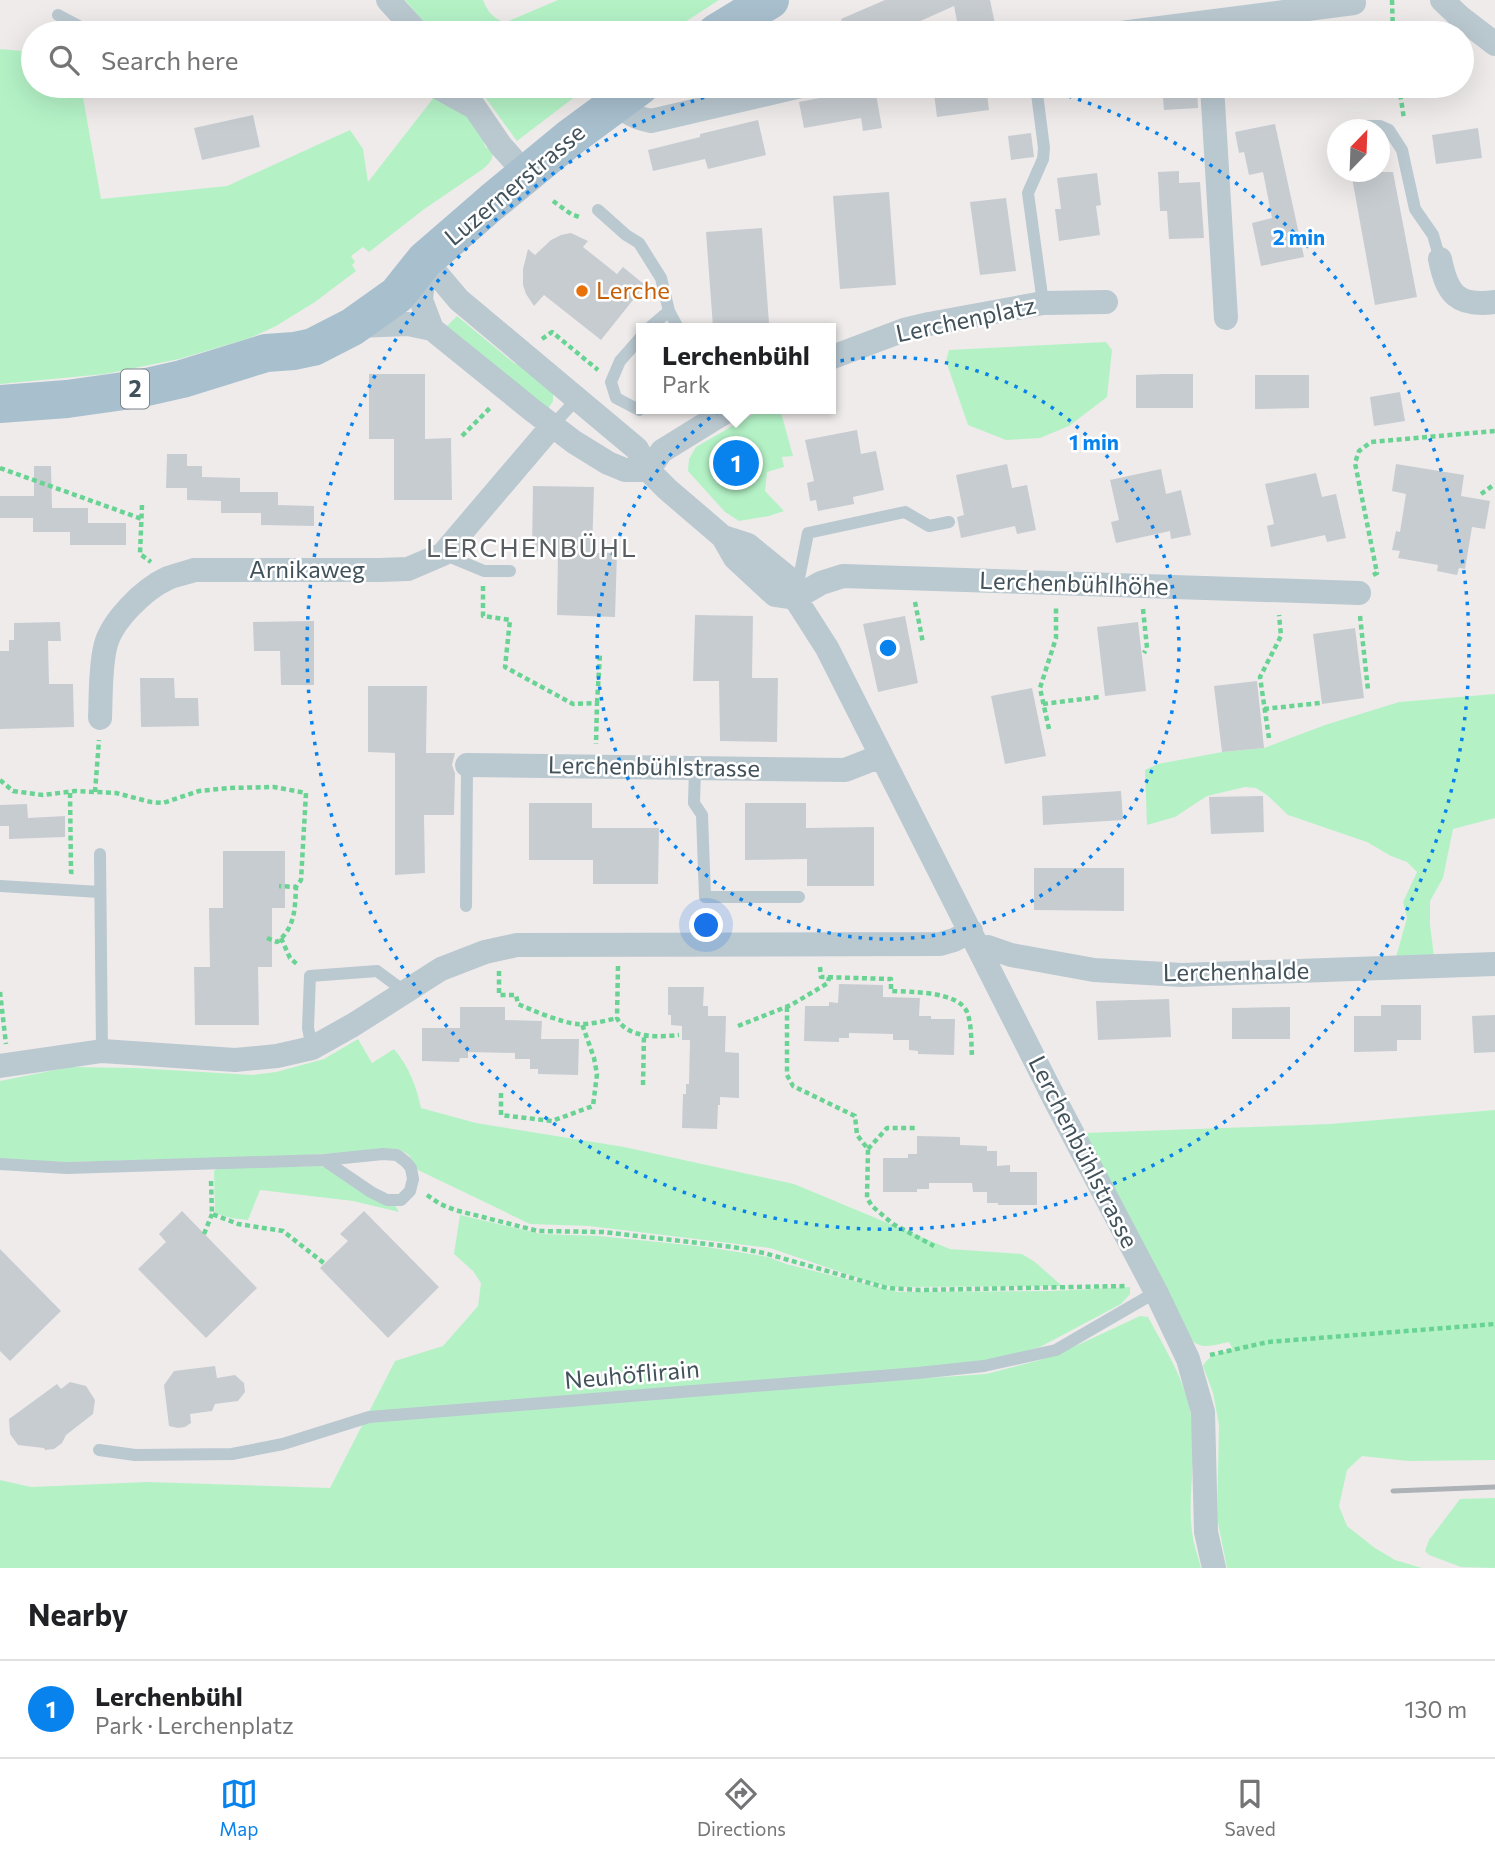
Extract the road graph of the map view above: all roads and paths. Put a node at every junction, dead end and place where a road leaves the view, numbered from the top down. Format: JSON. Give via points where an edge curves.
{"nodes":[{"id":1,"x":388,"y":0,"type":"edge"},
{"id":2,"x":770,"y":0,"type":"edge"},
{"id":3,"x":1392,"y":0,"type":"edge"},
{"id":4,"x":1442,"y":0,"type":"edge"},
{"id":5,"x":1354,"y":4,"type":"dead end"},
{"id":6,"x":58,"y":15,"type":"dead end"},
{"id":7,"x":69,"y":21,"type":"edge"},
{"id":8,"x":407,"y":21,"type":"edge"},
{"id":9,"x":736,"y":21,"type":"edge"},
{"id":10,"x":1247,"y":21,"type":"edge"},
{"id":11,"x":1393,"y":21,"type":"edge"},
{"id":12,"x":1465,"y":21,"type":"edge"},
{"id":13,"x":1474,"y":28,"type":"edge"},
{"id":14,"x":1495,"y":44,"type":"edge"},
{"id":15,"x":444,"y":98,"type":"edge"},
{"id":16,"x":468,"y":98,"type":"edge"},
{"id":17,"x":624,"y":98,"type":"edge"},
{"id":18,"x":628,"y":98,"type":"edge"},
{"id":19,"x":750,"y":98,"type":"edge"},
{"id":20,"x":1038,"y":98,"type":"edge"},
{"id":21,"x":1213,"y":98,"type":"edge"},
{"id":22,"x":481,"y":116,"type":"junction"},
{"id":23,"x":1390,"y":132,"type":"edge"},
{"id":24,"x":526,"y":174,"type":"junction"},
{"id":25,"x":553,"y":201,"type":"dead end"},
{"id":26,"x":598,"y":210,"type":"joint"},
{"id":27,"x":1440,"y":259,"type":"joint"},
{"id":28,"x":425,"y":260,"type":"junction"},
{"id":29,"x":1106,"y":302,"type":"dead end"},
{"id":30,"x":1495,"y":302,"type":"edge"},
{"id":31,"x":1043,"y":303,"type":"junction"},
{"id":32,"x":669,"y":311,"type":"junction"},
{"id":33,"x":1226,"y":318,"type":"dead end"},
{"id":34,"x":655,"y":323,"type":"edge"},
{"id":35,"x":675,"y":323,"type":"edge"},
{"id":36,"x":352,"y":327,"type":"junction"},
{"id":37,"x":432,"y":329,"type":"junction"},
{"id":38,"x":636,"y":343,"type":"edge"},
{"id":39,"x":533,"y":345,"type":"dead end"},
{"id":40,"x":266,"y":354,"type":"junction"},
{"id":41,"x":836,"y":356,"type":"edge"},
{"id":42,"x":611,"y":382,"type":"junction"},
{"id":43,"x":576,"y":400,"type":"junction"},
{"id":44,"x":0,"y":404,"type":"edge"},
{"id":45,"x":495,"y":404,"type":"dead end"},
{"id":46,"x":636,"y":408,"type":"edge"},
{"id":47,"x":722,"y":414,"type":"edge"},
{"id":48,"x":552,"y":426,"type":"junction"},
{"id":49,"x":1495,"y":431,"type":"edge"},
{"id":50,"x":462,"y":436,"type":"dead end"},
{"id":51,"x":0,"y":468,"type":"edge"},
{"id":52,"x":648,"y":470,"type":"junction"},
{"id":53,"x":1495,"y":484,"type":"edge"},
{"id":54,"x":1481,"y":494,"type":"dead end"},
{"id":55,"x":142,"y":505,"type":"dead end"},
{"id":56,"x":142,"y":519,"type":"junction"},
{"id":57,"x":949,"y":522,"type":"dead end"},
{"id":58,"x":443,"y":554,"type":"junction"},
{"id":59,"x":155,"y":566,"type":"dead end"},
{"id":60,"x":510,"y":571,"type":"dead end"},
{"id":61,"x":483,"y":592,"type":"dead end"},
{"id":62,"x":1362,"y":595,"type":"junction"},
{"id":63,"x":795,"y":598,"type":"junction"},
{"id":64,"x":915,"y":599,"type":"dead end"},
{"id":65,"x":1142,"y":609,"type":"dead end"},
{"id":66,"x":1280,"y":619,"type":"dead end"},
{"id":67,"x":1056,"y":622,"type":"dead end"},
{"id":68,"x":923,"y":643,"type":"dead end"},
{"id":69,"x":1144,"y":653,"type":"dead end"},
{"id":70,"x":600,"y":654,"type":"dead end"},
{"id":71,"x":1368,"y":690,"type":"dead end"},
{"id":72,"x":1100,"y":697,"type":"dead end"},
{"id":73,"x":597,"y":703,"type":"junction"},
{"id":74,"x":1320,"y":703,"type":"dead end"},
{"id":75,"x":1043,"y":704,"type":"junction"},
{"id":76,"x":1264,"y":709,"type":"junction"},
{"id":77,"x":100,"y":718,"type":"joint"},
{"id":78,"x":596,"y":722,"type":"dead end"},
{"id":79,"x":1049,"y":729,"type":"dead end"},
{"id":80,"x":1269,"y":738,"type":"dead end"},
{"id":81,"x":881,"y":756,"type":"junction"},
{"id":82,"x":467,"y":765,"type":"joint"},
{"id":83,"x":695,"y":768,"type":"junction"},
{"id":84,"x":0,"y":780,"type":"edge"},
{"id":85,"x":95,"y":792,"type":"junction"},
{"id":86,"x":69,"y":793,"type":"junction"},
{"id":87,"x":100,"y":854,"type":"dead end"},
{"id":88,"x":79,"y":872,"type":"dead end"},
{"id":89,"x":0,"y":886,"type":"edge"},
{"id":90,"x":279,"y":886,"type":"dead end"},
{"id":91,"x":296,"y":887,"type":"junction"},
{"id":92,"x":100,"y":892,"type":"junction"},
{"id":93,"x":799,"y":897,"type":"dead end"},
{"id":94,"x":466,"y":906,"type":"dead end"},
{"id":95,"x":267,"y":938,"type":"dead end"},
{"id":96,"x":281,"y":938,"type":"junction"},
{"id":97,"x":975,"y":940,"type":"junction"},
{"id":98,"x":618,"y":963,"type":"dead end"},
{"id":99,"x":1495,"y":964,"type":"edge"},
{"id":100,"x":499,"y":970,"type":"dead end"},
{"id":101,"x":310,"y":976,"type":"junction"},
{"id":102,"x":820,"y":976,"type":"dead end"},
{"id":103,"x":829,"y":977,"type":"junction"},
{"id":104,"x":404,"y":991,"type":"junction"},
{"id":105,"x":0,"y":992,"type":"edge"},
{"id":106,"x":787,"y":1007,"type":"junction"},
{"id":107,"x":617,"y":1018,"type":"junction"},
{"id":108,"x":582,"y":1024,"type":"junction"},
{"id":109,"x":738,"y":1026,"type":"dead end"},
{"id":110,"x":644,"y":1034,"type":"junction"},
{"id":111,"x":679,"y":1035,"type":"dead end"},
{"id":112,"x":312,"y":1048,"type":"junction"},
{"id":113,"x":102,"y":1051,"type":"junction"},
{"id":114,"x":972,"y":1056,"type":"dead end"},
{"id":115,"x":3,"y":1058,"type":"edge"},
{"id":116,"x":643,"y":1085,"type":"dead end"},
{"id":117,"x":500,"y":1093,"type":"dead end"},
{"id":118,"x":917,"y":1128,"type":"dead end"},
{"id":119,"x":868,"y":1149,"type":"junction"},
{"id":120,"x":324,"y":1160,"type":"junction"},
{"id":121,"x":211,"y":1163,"type":"junction"},
{"id":122,"x":0,"y":1164,"type":"edge"},
{"id":123,"x":411,"y":1185,"type":"junction"},
{"id":124,"x":212,"y":1214,"type":"junction"},
{"id":125,"x":204,"y":1234,"type":"dead end"},
{"id":126,"x":934,"y":1246,"type":"dead end"},
{"id":127,"x":325,"y":1264,"type":"dead end"},
{"id":128,"x":1145,"y":1289,"type":"junction"},
{"id":129,"x":1495,"y":1324,"type":"edge"},
{"id":130,"x":1188,"y":1359,"type":"junction"},
{"id":131,"x":99,"y":1450,"type":"dead end"},
{"id":132,"x":1214,"y":1568,"type":"edge"}],
"edges":[{"from":1,"to":8,"type":"street"},
{"from":2,"to":9,"type":"main road"},
{"from":3,"to":11,"type":"path"},
{"from":4,"to":12,"type":"street"},
{"from":5,"to":10,"type":"street"},
{"from":6,"to":7,"type":"lane"},
{"from":13,"to":14,"type":"street"},
{"from":15,"to":22,"type":"lane"},
{"from":16,"to":22,"type":"street"},
{"from":17,"to":24,"type":"main road","name":"Luzernerstrasse","number":"2"},
{"from":18,"to":19,"type":"street","via":[[628,113],[651,121]]},
{"from":20,"to":31,"type":"lane","via":[[1043,159],[1028,193]]},
{"from":21,"to":33,"type":"street"},
{"from":22,"to":24,"type":"street"},
{"from":23,"to":27,"type":"lane","via":[[1402,150],[1415,209],[1433,235]]},
{"from":24,"to":28,"type":"main road","name":"Luzernerstrasse","number":"2"},
{"from":25,"to":26,"type":"path","via":[[584,218]]},
{"from":26,"to":32,"type":"lane","via":[[639,243],[660,278]]},
{"from":27,"to":30,"type":"street","via":[[1449,291],[1467,302]]},
{"from":28,"to":36,"type":"main road","name":"Luzernerstrasse","via":[[397,295]]},
{"from":28,"to":37,"type":"street","via":[[421,300]]},
{"from":28,"to":40,"type":"main road","name":"Luzernerstrasse","number":"2","via":[[385,274],[285,337]]},
{"from":28,"to":43,"type":"street","via":[[459,300]]},
{"from":29,"to":31,"type":"street","name":"Lerchenplatz"},
{"from":31,"to":41,"type":"street","name":"Lerchenplatz","via":[[904,330]]},
{"from":32,"to":34,"type":"lane"},
{"from":32,"to":35,"type":"lane"},
{"from":36,"to":37,"type":"street","via":[[408,324]]},
{"from":36,"to":40,"type":"main road","name":"Luzernerstrasse","via":[[313,347]]},
{"from":37,"to":48,"type":"street"},
{"from":38,"to":42,"type":"lane","via":[[620,361]]},
{"from":39,"to":42,"type":"path","via":[[552,332]]},
{"from":40,"to":44,"type":"main road","name":"Luzernerstrasse","number":"2","via":[[138,389]]},
{"from":42,"to":46,"type":"lane","via":[[616,398]]},
{"from":43,"to":48,"type":"lane"},
{"from":43,"to":52,"type":"street","via":[[637,449]]},
{"from":45,"to":50,"type":"path"},
{"from":47,"to":52,"type":"street","via":[[662,451]]},
{"from":48,"to":52,"type":"street","via":[[608,463],[625,470]]},
{"from":48,"to":58,"type":"street","name":"Arnikaweg"},
{"from":49,"to":62,"type":"path","via":[[1371,442],[1359,451],[1355,463],[1377,573]]},
{"from":51,"to":56,"type":"path"},
{"from":52,"to":63,"type":"street","via":[[723,537],[735,558],[775,595]]},
{"from":53,"to":54,"type":"path"},
{"from":55,"to":56,"type":"path"},
{"from":56,"to":59,"type":"path","via":[[140,554]]},
{"from":57,"to":63,"type":"lane","via":[[929,526],[905,512],[808,533]]},
{"from":58,"to":60,"type":"lane","via":[[484,571]]},
{"from":58,"to":77,"type":"street","name":"Arnikaweg","via":[[408,569],[194,570],[167,579],[113,627],[105,646]]},
{"from":61,"to":73,"type":"path","via":[[483,616],[509,620],[505,667],[573,704]]},
{"from":62,"to":63,"type":"street","name":"Lerchenbühlhöhe","via":[[843,576]]},
{"from":62,"to":71,"type":"path"},
{"from":63,"to":81,"type":"street","name":"Lerchenbühlstrasse","via":[[827,648]]},
{"from":64,"to":68,"type":"path"},
{"from":65,"to":69,"type":"path"},
{"from":66,"to":76,"type":"path","via":[[1281,636],[1260,677]]},
{"from":67,"to":75,"type":"path","via":[[1056,638],[1040,688]]},
{"from":70,"to":73,"type":"path"},
{"from":72,"to":75,"type":"path"},
{"from":73,"to":78,"type":"path"},
{"from":74,"to":76,"type":"path"},
{"from":75,"to":79,"type":"path"},
{"from":76,"to":80,"type":"path"},
{"from":77,"to":85,"type":"path"},
{"from":81,"to":83,"type":"street","name":"Lerchenbühlstrasse","via":[[845,770]]},
{"from":81,"to":97,"type":"street","name":"Lerchenbühlstrasse"},
{"from":82,"to":83,"type":"street","name":"Lerchenbühlstrasse"},
{"from":82,"to":94,"type":"lane"},
{"from":83,"to":93,"type":"lane","via":[[694,803],[702,815],[705,897]]},
{"from":84,"to":86,"type":"path","via":[[13,791]]},
{"from":85,"to":86,"type":"path"},
{"from":85,"to":91,"type":"path","via":[[163,803],[199,791],[228,788],[274,787],[306,793],[303,870]]},
{"from":86,"to":88,"type":"path","via":[[71,872]]},
{"from":87,"to":92,"type":"lane"},
{"from":89,"to":92,"type":"lane"},
{"from":90,"to":91,"type":"path"},
{"from":91,"to":96,"type":"path","via":[[295,912]]},
{"from":92,"to":113,"type":"lane"},
{"from":95,"to":96,"type":"path","via":[[276,942]]},
{"from":96,"to":101,"type":"path","via":[[290,958]]},
{"from":97,"to":99,"type":"street","name":"Lerchenhalde","via":[[1012,955],[1094,970],[1182,975]]},
{"from":97,"to":104,"type":"street","via":[[940,944],[517,946],[485,952],[441,969]]},
{"from":97,"to":128,"type":"street","name":"Lerchenbühlstrasse","via":[[1112,1211]]},
{"from":98,"to":107,"type":"path"},
{"from":100,"to":108,"type":"path","via":[[499,995],[516,995],[518,1004]]},
{"from":101,"to":104,"type":"lane","via":[[377,971]]},
{"from":101,"to":112,"type":"lane"},
{"from":102,"to":103,"type":"path"},
{"from":103,"to":106,"type":"path","via":[[828,983]]},
{"from":103,"to":114,"type":"path","via":[[891,979],[891,991],[955,999],[969,1020]]},
{"from":104,"to":112,"type":"street"},
{"from":105,"to":115,"type":"path"},
{"from":106,"to":109,"type":"path"},
{"from":106,"to":119,"type":"path","via":[[787,1074],[793,1086],[855,1116],[857,1135]]},
{"from":107,"to":108,"type":"path"},
{"from":107,"to":110,"type":"path","via":[[619,1024]]},
{"from":108,"to":117,"type":"path","via":[[597,1074],[593,1106],[552,1121],[502,1115]]},
{"from":110,"to":111,"type":"path"},
{"from":110,"to":116,"type":"path"},
{"from":112,"to":113,"type":"street","via":[[234,1060]]},
{"from":113,"to":115,"type":"street"},
{"from":118,"to":119,"type":"path","via":[[887,1128]]},
{"from":119,"to":126,"type":"path","via":[[866,1198],[893,1224]]},
{"from":120,"to":121,"type":"lane"},
{"from":120,"to":123,"type":"lane","via":[[387,1200],[401,1200]]},
{"from":120,"to":123,"type":"lane","via":[[397,1156],[411,1168]]},
{"from":121,"to":122,"type":"lane","via":[[67,1168]]},
{"from":121,"to":124,"type":"path"},
{"from":123,"to":128,"type":"path","via":[[448,1207],[538,1231],[603,1232],[733,1247],[887,1288]]},
{"from":124,"to":125,"type":"path"},
{"from":124,"to":127,"type":"path","via":[[238,1224],[282,1231]]},
{"from":128,"to":130,"type":"street","name":"Lerchenbühlstrasse"},
{"from":128,"to":131,"type":"lane","name":"Neuhöflirain","via":[[1056,1350],[984,1366],[369,1418],[232,1454],[135,1455]]},
{"from":129,"to":130,"type":"path","via":[[1268,1342]]},
{"from":130,"to":132,"type":"street","name":"Lerchenbühlstrasse","via":[[1203,1412],[1206,1532]]}]}
